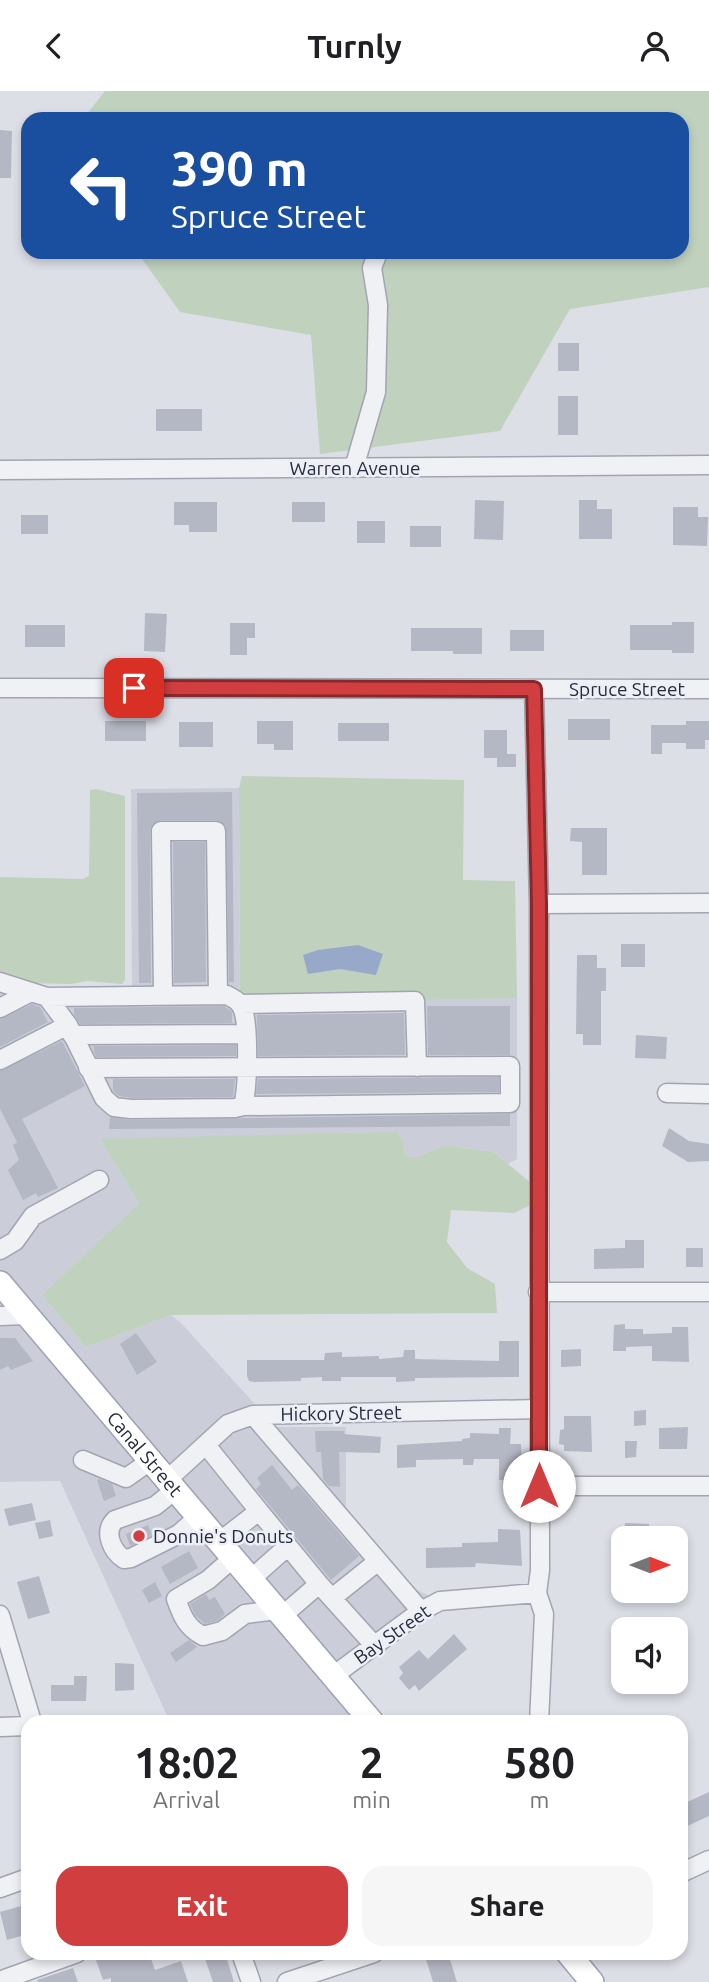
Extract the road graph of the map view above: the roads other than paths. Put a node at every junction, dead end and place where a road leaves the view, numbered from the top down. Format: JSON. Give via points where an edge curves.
{"nodes":[{"id":1,"x":375,"y":259,"type":"edge"},
{"id":2,"x":709,"y":465,"type":"edge"},
{"id":3,"x":354,"y":468,"type":"junction"},
{"id":4,"x":0,"y":470,"type":"edge"},
{"id":5,"x":0,"y":688,"type":"edge"},
{"id":6,"x":534,"y":689,"type":"junction"},
{"id":7,"x":709,"y":689,"type":"edge"},
{"id":8,"x":709,"y":903,"type":"edge"},
{"id":9,"x":539,"y":904,"type":"junction"},
{"id":10,"x":0,"y":982,"type":"edge"},
{"id":11,"x":39,"y":994,"type":"junction"},
{"id":12,"x":163,"y":995,"type":"junction"},
{"id":13,"x":218,"y":995,"type":"junction"},
{"id":14,"x":240,"y":1004,"type":"junction"},
{"id":15,"x":0,"y":1008,"type":"edge"},
{"id":16,"x":70,"y":1030,"type":"junction"},
{"id":17,"x":245,"y":1034,"type":"junction"},
{"id":18,"x":0,"y":1060,"type":"edge"},
{"id":19,"x":416,"y":1067,"type":"junction"},
{"id":20,"x":88,"y":1068,"type":"junction"},
{"id":21,"x":247,"y":1068,"type":"junction"},
{"id":22,"x":667,"y":1093,"type":"dead end"},
{"id":23,"x":709,"y":1094,"type":"edge"},
{"id":24,"x":243,"y":1106,"type":"junction"},
{"id":25,"x":99,"y":1180,"type":"dead end"},
{"id":26,"x":0,"y":1250,"type":"edge"},
{"id":27,"x":0,"y":1283,"type":"edge"},
{"id":28,"x":538,"y":1292,"type":"junction"},
{"id":29,"x":709,"y":1292,"type":"edge"},
{"id":30,"x":27,"y":1315,"type":"junction"},
{"id":31,"x":0,"y":1316,"type":"edge"},
{"id":32,"x":539,"y":1409,"type":"junction"},
{"id":33,"x":253,"y":1415,"type":"junction"},
{"id":34,"x":206,"y":1445,"type":"junction"},
{"id":35,"x":83,"y":1460,"type":"dead end"},
{"id":36,"x":150,"y":1461,"type":"junction"},
{"id":37,"x":171,"y":1485,"type":"junction"},
{"id":38,"x":539,"y":1486,"type":"junction"},
{"id":39,"x":709,"y":1486,"type":"edge"},
{"id":40,"x":259,"y":1511,"type":"junction"},
{"id":41,"x":198,"y":1517,"type":"junction"},
{"id":42,"x":287,"y":1547,"type":"junction"},
{"id":43,"x":226,"y":1550,"type":"junction"},
{"id":44,"x":377,"y":1562,"type":"junction"},
{"id":45,"x":251,"y":1579,"type":"junction"},
{"id":46,"x":319,"y":1584,"type":"junction"},
{"id":47,"x":537,"y":1593,"type":"junction"},
{"id":48,"x":332,"y":1598,"type":"junction"},
{"id":49,"x":421,"y":1611,"type":"junction"},
{"id":50,"x":280,"y":1613,"type":"junction"},
{"id":51,"x":0,"y":1615,"type":"edge"},
{"id":52,"x":374,"y":1645,"type":"junction"},
{"id":53,"x":333,"y":1676,"type":"junction"},
{"id":54,"x":30,"y":1715,"type":"edge"},
{"id":55,"x":366,"y":1715,"type":"edge"},
{"id":56,"x":539,"y":1715,"type":"edge"},
{"id":57,"x":21,"y":1726,"type":"edge"},
{"id":58,"x":0,"y":1727,"type":"edge"},
{"id":59,"x":709,"y":1860,"type":"edge"},
{"id":60,"x":688,"y":1870,"type":"edge"},
{"id":61,"x":21,"y":1880,"type":"edge"},
{"id":62,"x":0,"y":1888,"type":"edge"},
{"id":63,"x":58,"y":1960,"type":"edge"},
{"id":64,"x":243,"y":1960,"type":"edge"},
{"id":65,"x":353,"y":1960,"type":"edge"},
{"id":66,"x":574,"y":1960,"type":"edge"},
{"id":67,"x":5,"y":1979,"type":"dead end"},
{"id":68,"x":251,"y":1982,"type":"edge"},
{"id":69,"x":287,"y":1982,"type":"edge"},
{"id":70,"x":592,"y":1982,"type":"edge"}],
"edges":[{"from":1,"to":3,"type":"street","via":[[376,392]]},
{"from":2,"to":3,"type":"street","name":"Warren Avenue"},
{"from":3,"to":4,"type":"street","name":"Warren Avenue"},
{"from":5,"to":6,"type":"street","name":"Spruce Street"},
{"from":6,"to":7,"type":"street","name":"Spruce Street"},
{"from":6,"to":9,"type":"street"},
{"from":8,"to":9,"type":"street"},
{"from":9,"to":28,"type":"street"},
{"from":10,"to":11,"type":"street"},
{"from":11,"to":12,"type":"street"},
{"from":11,"to":15,"type":"street"},
{"from":11,"to":16,"type":"street"},
{"from":12,"to":13,"type":"street"},
{"from":12,"to":13,"type":"street","via":[[161,831],[216,831]]},
{"from":13,"to":14,"type":"street"},
{"from":14,"to":17,"type":"street"},
{"from":14,"to":19,"type":"street","via":[[415,1001]]},
{"from":16,"to":17,"type":"street"},
{"from":16,"to":18,"type":"street"},
{"from":16,"to":20,"type":"street"},
{"from":17,"to":21,"type":"street"},
{"from":19,"to":21,"type":"street"},
{"from":19,"to":24,"type":"street","via":[[510,1066],[510,1104]]},
{"from":20,"to":21,"type":"street"},
{"from":20,"to":24,"type":"street","via":[[114,1107]]},
{"from":21,"to":24,"type":"street"},
{"from":22,"to":23,"type":"street"},
{"from":25,"to":26,"type":"street","via":[[33,1216],[15,1241]]},
{"from":27,"to":30,"type":"main road","name":"Canal Street"},
{"from":28,"to":29,"type":"street"},
{"from":28,"to":32,"type":"street"},
{"from":30,"to":31,"type":"street"},
{"from":30,"to":36,"type":"main road","name":"Canal Street"},
{"from":32,"to":33,"type":"street","name":"Hickory Street"},
{"from":32,"to":38,"type":"street"},
{"from":33,"to":34,"type":"street","name":"Hickory Street","via":[[228,1425]]},
{"from":33,"to":44,"type":"street"},
{"from":34,"to":37,"type":"street","name":"Hickory Street"},
{"from":34,"to":40,"type":"street"},
{"from":35,"to":36,"type":"street","via":[[126,1478]]},
{"from":36,"to":37,"type":"main road","name":"Canal Street"},
{"from":37,"to":41,"type":"main road","name":"Canal Street"},
{"from":37,"to":41,"type":"street","name":"Hickory Street","via":[[155,1506],[110,1524],[109,1535],[118,1555],[131,1558],[179,1534]]},
{"from":38,"to":39,"type":"street"},
{"from":38,"to":47,"type":"street"},
{"from":40,"to":42,"type":"street"},
{"from":40,"to":43,"type":"street"},
{"from":41,"to":43,"type":"main road","name":"Canal Street"},
{"from":42,"to":45,"type":"street"},
{"from":42,"to":46,"type":"street"},
{"from":43,"to":45,"type":"main road","name":"Canal Street"},
{"from":43,"to":50,"type":"street","via":[[208,1580],[176,1599],[193,1631],[203,1636],[222,1631],[245,1614]]},
{"from":44,"to":48,"type":"street"},
{"from":44,"to":49,"type":"street"},
{"from":45,"to":50,"type":"main road","name":"Canal Street"},
{"from":46,"to":48,"type":"street"},
{"from":46,"to":50,"type":"street"},
{"from":47,"to":49,"type":"street","name":"Bay Street","via":[[440,1601]]},
{"from":47,"to":56,"type":"street","via":[[544,1614]]},
{"from":48,"to":52,"type":"street"},
{"from":49,"to":52,"type":"street","name":"Bay Street"},
{"from":50,"to":53,"type":"main road","name":"Canal Street"},
{"from":51,"to":54,"type":"street"},
{"from":52,"to":53,"type":"street","name":"Bay Street"},
{"from":53,"to":55,"type":"main road","name":"Canal Street"},
{"from":57,"to":58,"type":"street"},
{"from":59,"to":60,"type":"street"},
{"from":61,"to":62,"type":"street"},
{"from":63,"to":67,"type":"street"},
{"from":64,"to":68,"type":"street"},
{"from":65,"to":69,"type":"street"},
{"from":66,"to":70,"type":"main road"}]}
